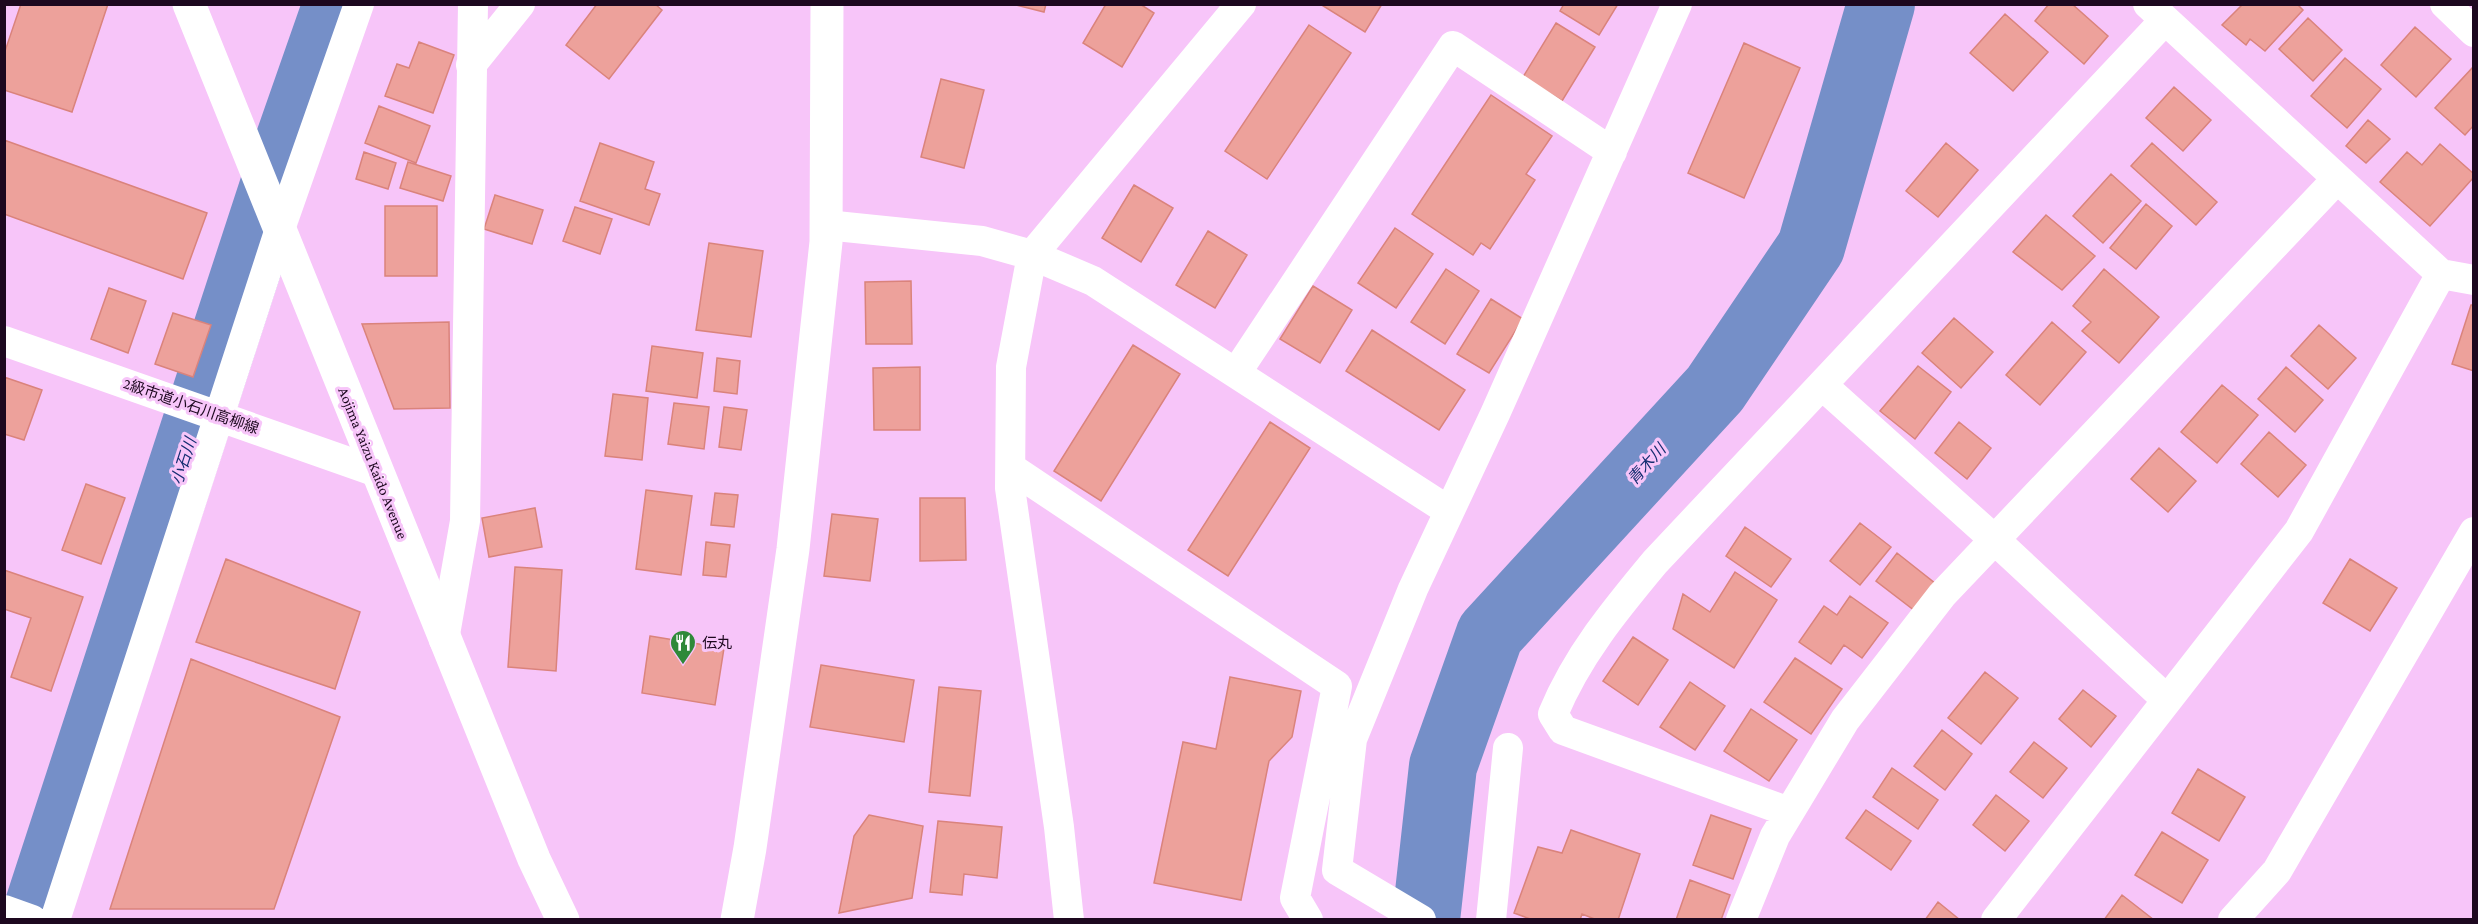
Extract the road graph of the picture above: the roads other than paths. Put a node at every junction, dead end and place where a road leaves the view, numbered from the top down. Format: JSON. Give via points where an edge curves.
{"nodes":[{"id":1,"x":189,"y":4,"type":"edge"},
{"id":2,"x":359,"y":4,"type":"edge"},
{"id":3,"x":473,"y":4,"type":"edge"},
{"id":4,"x":520,"y":4,"type":"edge"},
{"id":5,"x":827,"y":4,"type":"edge"},
{"id":6,"x":1241,"y":4,"type":"edge"},
{"id":7,"x":1677,"y":4,"type":"edge"},
{"id":8,"x":2156,"y":12,"type":"edge"},
{"id":9,"x":471,"y":65,"type":"junction"},
{"id":10,"x":1612,"y":152,"type":"junction"},
{"id":11,"x":2337,"y":179,"type":"junction"},
{"id":12,"x":826,"y":225,"type":"junction"},
{"id":13,"x":279,"y":232,"type":"junction"},
{"id":14,"x":1032,"y":255,"type":"junction"},
{"id":15,"x":2441,"y":274,"type":"junction"},
{"id":16,"x":2474,"y":280,"type":"edge"},
{"id":17,"x":4,"y":341,"type":"edge"},
{"id":18,"x":1236,"y":373,"type":"junction"},
{"id":19,"x":1822,"y":385,"type":"junction"},
{"id":20,"x":220,"y":416,"type":"junction"},
{"id":21,"x":1011,"y":468,"type":"junction"},
{"id":22,"x":377,"y":472,"type":"junction"},
{"id":23,"x":1449,"y":511,"type":"junction"},
{"id":24,"x":2474,"y":532,"type":"edge"},
{"id":25,"x":1995,"y":540,"type":"junction"},
{"id":26,"x":444,"y":640,"type":"junction"},
{"id":27,"x":2167,"y":700,"type":"junction"},
{"id":28,"x":1508,"y":748,"type":"dead end"},
{"id":29,"x":1789,"y":812,"type":"junction"},
{"id":30,"x":4,"y":910,"type":"edge"},
{"id":31,"x":32,"y":920,"type":"edge"},
{"id":32,"x":56,"y":920,"type":"edge"},
{"id":33,"x":563,"y":920,"type":"edge"},
{"id":34,"x":737,"y":920,"type":"edge"},
{"id":35,"x":1069,"y":920,"type":"edge"},
{"id":36,"x":1308,"y":920,"type":"edge"},
{"id":37,"x":1421,"y":920,"type":"edge"},
{"id":38,"x":1491,"y":920,"type":"edge"},
{"id":39,"x":1741,"y":920,"type":"edge"},
{"id":40,"x":1996,"y":920,"type":"edge"},
{"id":41,"x":2233,"y":920,"type":"edge"}],
"edges":[{"from":1,"to":13,"type":"main road","name":"Aojima Yaizu Kaido Avenue"},
{"from":2,"to":13,"type":"street"},
{"from":3,"to":9,"type":"street"},
{"from":4,"to":9,"type":"street"},
{"from":5,"to":12,"type":"main road"},
{"from":6,"to":14,"type":"street"},
{"from":7,"to":10,"type":"street"},
{"from":8,"to":11,"type":"street"},
{"from":8,"to":19,"type":"street"},
{"from":9,"to":26,"type":"street","via":[[465,521]]},
{"from":10,"to":18,"type":"street","via":[[1453,46]]},
{"from":10,"to":23,"type":"street"},
{"from":11,"to":15,"type":"street"},
{"from":11,"to":25,"type":"street"},
{"from":12,"to":14,"type":"street","via":[[982,241]]},
{"from":12,"to":34,"type":"main road","via":[[793,549]]},
{"from":13,"to":20,"type":"street"},
{"from":13,"to":22,"type":"main road","name":"Aojima Yaizu Kaido Avenue"},
{"from":14,"to":18,"type":"street","via":[[1093,281]]},
{"from":14,"to":21,"type":"street","via":[[1011,367]]},
{"from":15,"to":16,"type":"street"},
{"from":15,"to":27,"type":"street","via":[[2299,531]]},
{"from":17,"to":20,"type":"street","name":"2級市道小石川高柳線"},
{"from":18,"to":23,"type":"street"},
{"from":19,"to":25,"type":"street"},
{"from":19,"to":29,"type":"street","via":[[1655,562],[1605,622],[1566,682],[1553,714],[1563,730]]},
{"from":20,"to":22,"type":"street","name":"2級市道小石川高柳線"},
{"from":20,"to":32,"type":"street"},
{"from":21,"to":35,"type":"street","via":[[1010,488]]},
{"from":21,"to":36,"type":"street","via":[[1337,686],[1295,898]]},
{"from":22,"to":26,"type":"main road","name":"Aojima Yaizu Kaido Avenue"},
{"from":23,"to":37,"type":"street","via":[[1352,739],[1337,870]]},
{"from":24,"to":41,"type":"street","via":[[2277,871]]},
{"from":25,"to":27,"type":"street"},
{"from":25,"to":29,"type":"street","via":[[1942,595],[1845,720]]},
{"from":26,"to":33,"type":"main road","name":"Aojima Yaizu Kaido Avenue"},
{"from":27,"to":40,"type":"street"},
{"from":28,"to":38,"type":"street"},
{"from":29,"to":39,"type":"street","via":[[1775,836]]},
{"from":30,"to":31,"type":"street"}]}
